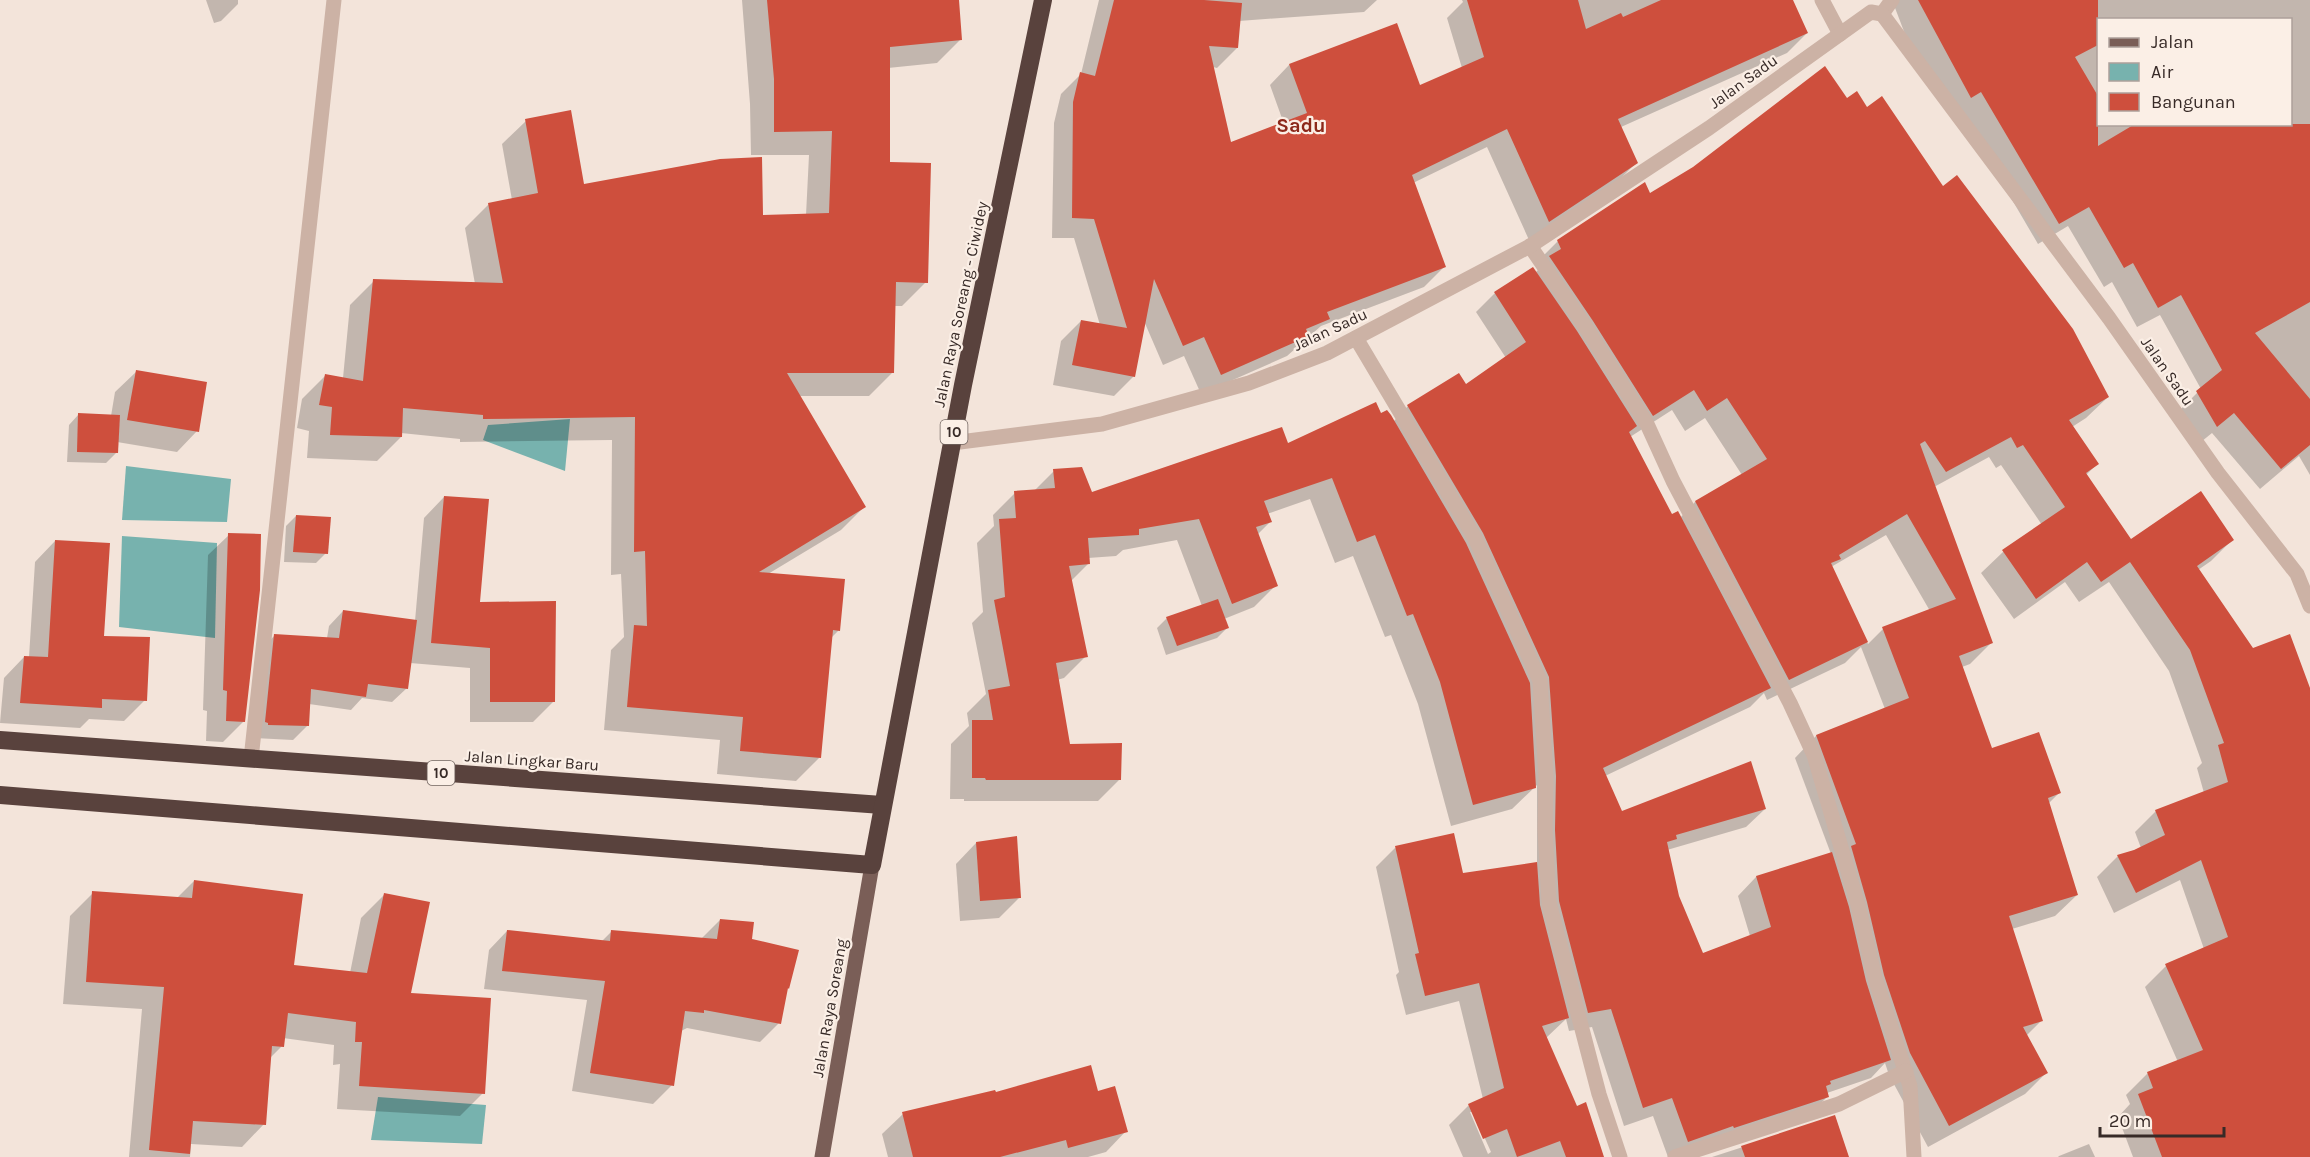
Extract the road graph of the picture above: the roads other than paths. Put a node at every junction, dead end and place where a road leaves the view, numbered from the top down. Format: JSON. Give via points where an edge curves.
{"nodes":[{"id":1,"x":334,"y":0,"type":"edge"},
{"id":2,"x":1043,"y":0,"type":"edge"},
{"id":3,"x":1822,"y":0,"type":"edge"},
{"id":4,"x":1892,"y":0,"type":"edge"},
{"id":5,"x":1882,"y":14,"type":"junction"},
{"id":6,"x":1840,"y":34,"type":"junction"},
{"id":7,"x":1530,"y":246,"type":"junction"},
{"id":8,"x":1356,"y":338,"type":"junction"},
{"id":9,"x":952,"y":443,"type":"junction"},
{"id":10,"x":2310,"y":606,"type":"edge"},
{"id":11,"x":0,"y":740,"type":"edge"},
{"id":12,"x":251,"y":759,"type":"junction"},
{"id":13,"x":0,"y":795,"type":"edge"},
{"id":14,"x":882,"y":805,"type":"junction"},
{"id":15,"x":872,"y":865,"type":"junction"},
{"id":16,"x":1906,"y":1071,"type":"junction"},
{"id":17,"x":822,"y":1157,"type":"edge"},
{"id":18,"x":1620,"y":1157,"type":"edge"},
{"id":19,"x":1676,"y":1157,"type":"edge"},
{"id":20,"x":1914,"y":1157,"type":"edge"}],
"edges":[{"from":1,"to":12,"type":"street"},
{"from":2,"to":9,"type":"highway","name":"Jalan Raya Soreang - Ciwidey","number":"10"},
{"from":3,"to":6,"type":"street"},
{"from":4,"to":5,"type":"street"},
{"from":5,"to":6,"type":"street","name":"Jalan Sadu","via":[[1871,12]]},
{"from":5,"to":10,"type":"street","name":"Jalan Sadu","via":[[2109,318],[2218,473],[2297,574]]},
{"from":6,"to":7,"type":"street","name":"Jalan Sadu","via":[[1709,128]]},
{"from":7,"to":8,"type":"street","name":"Jalan Sadu"},
{"from":7,"to":16,"type":"street","via":[[1647,424],[1814,755],[1875,978]]},
{"from":8,"to":9,"type":"street","name":"Jalan Sadu","via":[[1249,383],[1102,424]]},
{"from":8,"to":18,"type":"street","via":[[1475,538],[1540,681],[1549,903],[1599,1094]]},
{"from":9,"to":14,"type":"highway","name":"Jalan Raya Soreang - Ciwidey","number":"10"},
{"from":11,"to":12,"type":"highway","name":"Jalan Lingkar Baru","number":"10"},
{"from":12,"to":14,"type":"highway","name":"Jalan Lingkar Baru","number":"10"},
{"from":13,"to":15,"type":"highway"},
{"from":14,"to":15,"type":"highway","name":"Jalan Raya Soreang - Ciwidey","number":"10"},
{"from":15,"to":17,"type":"main road","name":"Jalan Raya Soreang"},
{"from":16,"to":19,"type":"street","via":[[1839,1104]]},
{"from":16,"to":20,"type":"street"}]}
